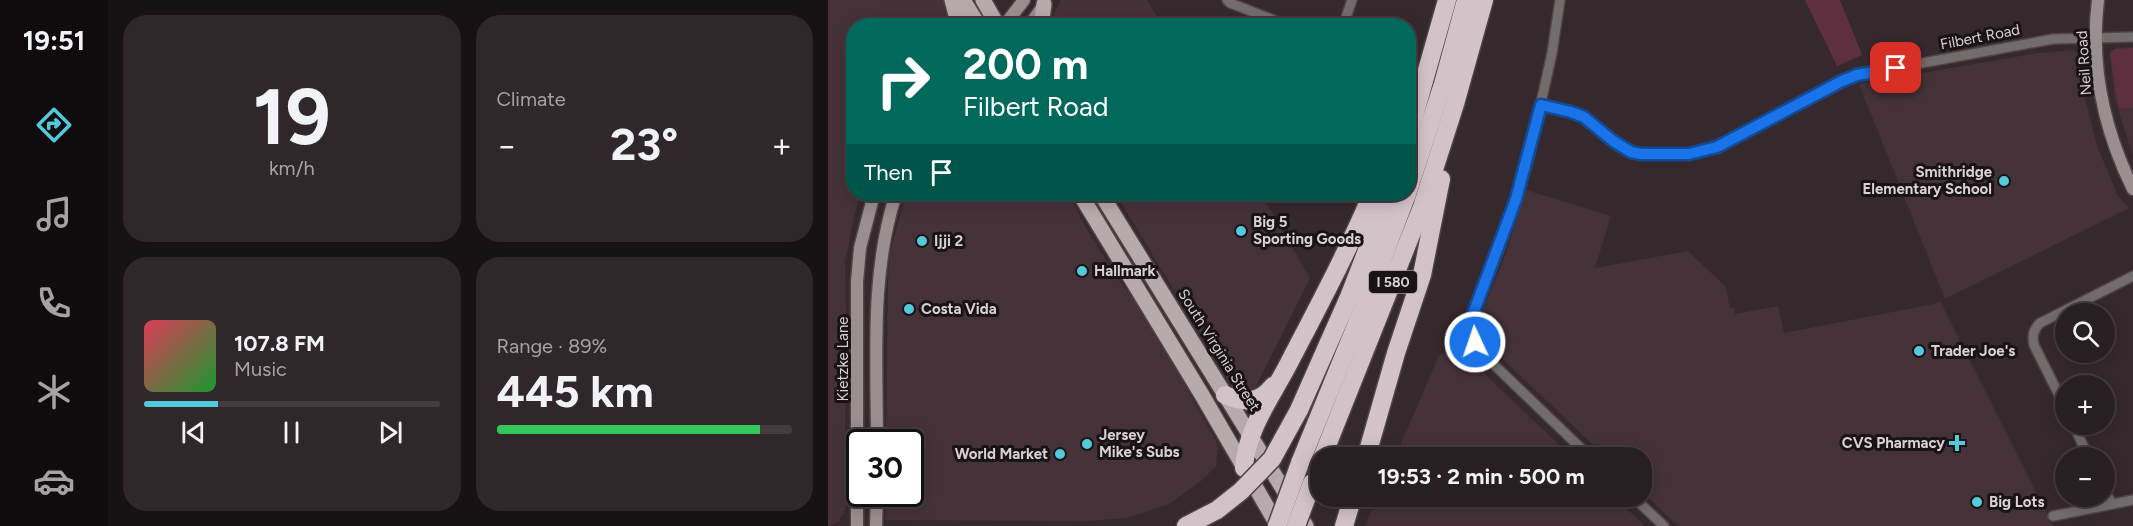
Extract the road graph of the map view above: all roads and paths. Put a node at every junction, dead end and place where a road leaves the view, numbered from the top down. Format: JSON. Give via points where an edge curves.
{"nodes":[{"id":1,"x":952,"y":0,"type":"edge"},
{"id":2,"x":963,"y":0,"type":"edge"},
{"id":3,"x":983,"y":0,"type":"edge"},
{"id":4,"x":1024,"y":0,"type":"edge"},
{"id":5,"x":1227,"y":0,"type":"edge"},
{"id":6,"x":1352,"y":0,"type":"edge"},
{"id":7,"x":1442,"y":0,"type":"edge"},
{"id":8,"x":1448,"y":0,"type":"edge"},
{"id":9,"x":1466,"y":0,"type":"edge"},
{"id":10,"x":1484,"y":0,"type":"edge"},
{"id":11,"x":1560,"y":0,"type":"edge"},
{"id":12,"x":2098,"y":0,"type":"edge"},
{"id":13,"x":1046,"y":2,"type":"edge"},
{"id":14,"x":957,"y":18,"type":"edge"},
{"id":15,"x":974,"y":18,"type":"edge"},
{"id":16,"x":993,"y":18,"type":"edge"},
{"id":17,"x":1010,"y":18,"type":"edge"},
{"id":18,"x":1035,"y":18,"type":"edge"},
{"id":19,"x":1043,"y":18,"type":"edge"},
{"id":20,"x":1270,"y":18,"type":"edge"},
{"id":21,"x":1346,"y":18,"type":"edge"},
{"id":22,"x":2133,"y":37,"type":"edge"},
{"id":23,"x":2096,"y":38,"type":"junction"},
{"id":24,"x":1416,"y":79,"type":"edge"},
{"id":25,"x":1455,"y":104,"type":"junction"},
{"id":26,"x":1541,"y":105,"type":"junction"},
{"id":27,"x":1416,"y":110,"type":"edge"},
{"id":28,"x":1416,"y":168,"type":"edge"},
{"id":29,"x":2133,"y":189,"type":"edge"},
{"id":30,"x":872,"y":201,"type":"edge"},
{"id":31,"x":894,"y":201,"type":"edge"},
{"id":32,"x":1084,"y":201,"type":"edge"},
{"id":33,"x":1105,"y":201,"type":"edge"},
{"id":34,"x":1369,"y":201,"type":"edge"},
{"id":35,"x":1386,"y":201,"type":"edge"},
{"id":36,"x":1405,"y":201,"type":"edge"},
{"id":37,"x":2133,"y":276,"type":"edge"},
{"id":38,"x":1153,"y":278,"type":"junction"},
{"id":39,"x":1137,"y":287,"type":"junction"},
{"id":40,"x":1286,"y":368,"type":"junction"},
{"id":41,"x":2055,"y":387,"type":"edge"},
{"id":42,"x":1225,"y":395,"type":"junction"},
{"id":43,"x":877,"y":429,"type":"edge"},
{"id":44,"x":1250,"y":436,"type":"junction"},
{"id":45,"x":1326,"y":447,"type":"edge"},
{"id":46,"x":1369,"y":447,"type":"edge"},
{"id":47,"x":1580,"y":447,"type":"edge"},
{"id":48,"x":1244,"y":468,"type":"junction"},
{"id":49,"x":1310,"y":488,"type":"edge"},
{"id":50,"x":2133,"y":500,"type":"edge"},
{"id":51,"x":2115,"y":503,"type":"edge"},
{"id":52,"x":877,"y":507,"type":"edge"},
{"id":53,"x":1350,"y":507,"type":"edge"},
{"id":54,"x":1644,"y":507,"type":"edge"},
{"id":55,"x":2097,"y":507,"type":"edge"},
{"id":56,"x":2053,"y":516,"type":"dead end"},
{"id":57,"x":857,"y":526,"type":"edge"},
{"id":58,"x":876,"y":526,"type":"edge"},
{"id":59,"x":1186,"y":526,"type":"edge"},
{"id":60,"x":1277,"y":526,"type":"edge"},
{"id":61,"x":1296,"y":526,"type":"edge"},
{"id":62,"x":1306,"y":526,"type":"edge"},
{"id":63,"x":1344,"y":526,"type":"edge"},
{"id":64,"x":1664,"y":526,"type":"edge"}],
"edges":[{"from":1,"to":14,"type":"main road"},
{"from":2,"to":15,"type":"main road"},
{"from":3,"to":16,"type":"main road"},
{"from":4,"to":17,"type":"main road"},
{"from":5,"to":20,"type":"street"},
{"from":6,"to":21,"type":"street"},
{"from":7,"to":24,"type":"highway"},
{"from":8,"to":27,"type":"highway"},
{"from":9,"to":28,"type":"highway","number":"I 580"},
{"from":10,"to":25,"type":"highway","number":"I 580"},
{"from":11,"to":26,"type":"street"},
{"from":12,"to":23,"type":"main road","name":"Neil Road"},
{"from":13,"to":18,"type":"main road"},
{"from":13,"to":19,"type":"main road"},
{"from":22,"to":23,"type":"street","name":"Filbert Road"},
{"from":23,"to":26,"type":"street","name":"Filbert Road","via":[[2053,39],[1857,75],[1717,147],[1689,154],[1631,152],[1584,117]]},
{"from":23,"to":29,"type":"main road","name":"Neil Road","via":[[2105,117]]},
{"from":25,"to":45,"type":"highway","number":"I 580","via":[[1411,236]]},
{"from":25,"to":46,"type":"highway","via":[[1422,275]]},
{"from":26,"to":47,"type":"street","via":[[1516,199],[1473,314],[1472,332],[1485,356]]},
{"from":30,"to":57,"type":"main road","name":"Kietzke Lane","via":[[860,248],[857,282]]},
{"from":31,"to":43,"type":"main road","via":[[879,270]]},
{"from":32,"to":39,"type":"main road"},
{"from":33,"to":38,"type":"main road","name":"South Virginia Street"},
{"from":34,"to":40,"type":"highway"},
{"from":35,"to":59,"type":"highway","bridge":true,"via":[[1299,410],[1272,459],[1217,510]]},
{"from":36,"to":60,"type":"highway","number":"I 580","bridge":true},
{"from":37,"to":41,"type":"street","via":[[2036,327],[2034,345]]},
{"from":38,"to":39,"type":"main road"},
{"from":38,"to":42,"type":"main road","name":"South Virginia Street"},
{"from":39,"to":48,"type":"main road"},
{"from":40,"to":42,"type":"highway","via":[[1269,391],[1256,400],[1241,401]]},
{"from":40,"to":44,"type":"highway"},
{"from":42,"to":44,"type":"main road","name":"South Virginia Street"},
{"from":44,"to":48,"type":"highway"},
{"from":44,"to":62,"type":"main road","name":"South Virginia Street"},
{"from":48,"to":60,"type":"main road"},
{"from":49,"to":61,"type":"highway","bridge":true},
{"from":50,"to":51,"type":"street"},
{"from":52,"to":58,"type":"main road"},
{"from":53,"to":63,"type":"highway"},
{"from":54,"to":64,"type":"street"},
{"from":55,"to":56,"type":"street"}]}
